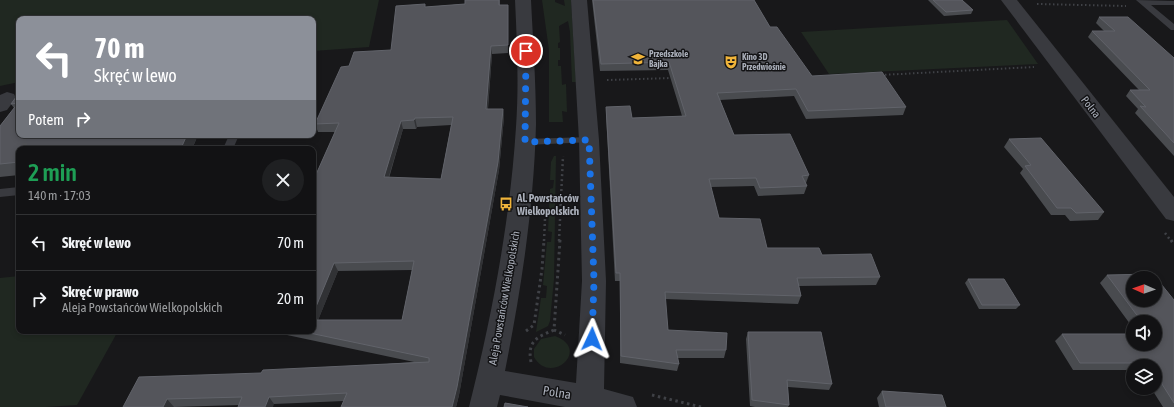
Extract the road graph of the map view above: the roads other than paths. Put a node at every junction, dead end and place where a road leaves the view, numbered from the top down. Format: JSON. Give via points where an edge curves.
{"nodes":[{"id":1,"x":523,"y":0,"type":"edge"},
{"id":2,"x":579,"y":0,"type":"edge"},
{"id":3,"x":1009,"y":0,"type":"edge"},
{"id":4,"x":1139,"y":0,"type":"edge"},
{"id":5,"x":1174,"y":3,"type":"edge"},
{"id":6,"x":1174,"y":28,"type":"edge"},
{"id":7,"x":589,"y":140,"type":"junction"},
{"id":8,"x":525,"y":142,"type":"junction"},
{"id":9,"x":16,"y":191,"type":"edge"},
{"id":10,"x":0,"y":193,"type":"edge"},
{"id":11,"x":1174,"y":213,"type":"edge"},
{"id":12,"x":490,"y":381,"type":"junction"},
{"id":13,"x":589,"y":398,"type":"junction"},
{"id":14,"x":483,"y":407,"type":"edge"},
{"id":15,"x":624,"y":407,"type":"edge"}],
"edges":[{"from":1,"to":8,"type":"street","name":"Aleja Powstańców Wielkopolskich","via":[[526,51]]},
{"from":2,"to":7,"type":"street"},
{"from":3,"to":11,"type":"street","name":"Polna"},
{"from":4,"to":5,"type":"lane"},
{"from":4,"to":6,"type":"lane"},
{"from":7,"to":8,"type":"lane"},
{"from":7,"to":13,"type":"street","via":[[594,281]]},
{"from":8,"to":12,"type":"street","name":"Aleja Powstańców Wielkopolskich","via":[[511,267]]},
{"from":9,"to":10,"type":"lane"},
{"from":12,"to":13,"type":"street","name":"Polna"},
{"from":12,"to":14,"type":"street","name":"Aleja Powstańców Wielkopolskich"},
{"from":13,"to":15,"type":"street","name":"Polna"}]}
